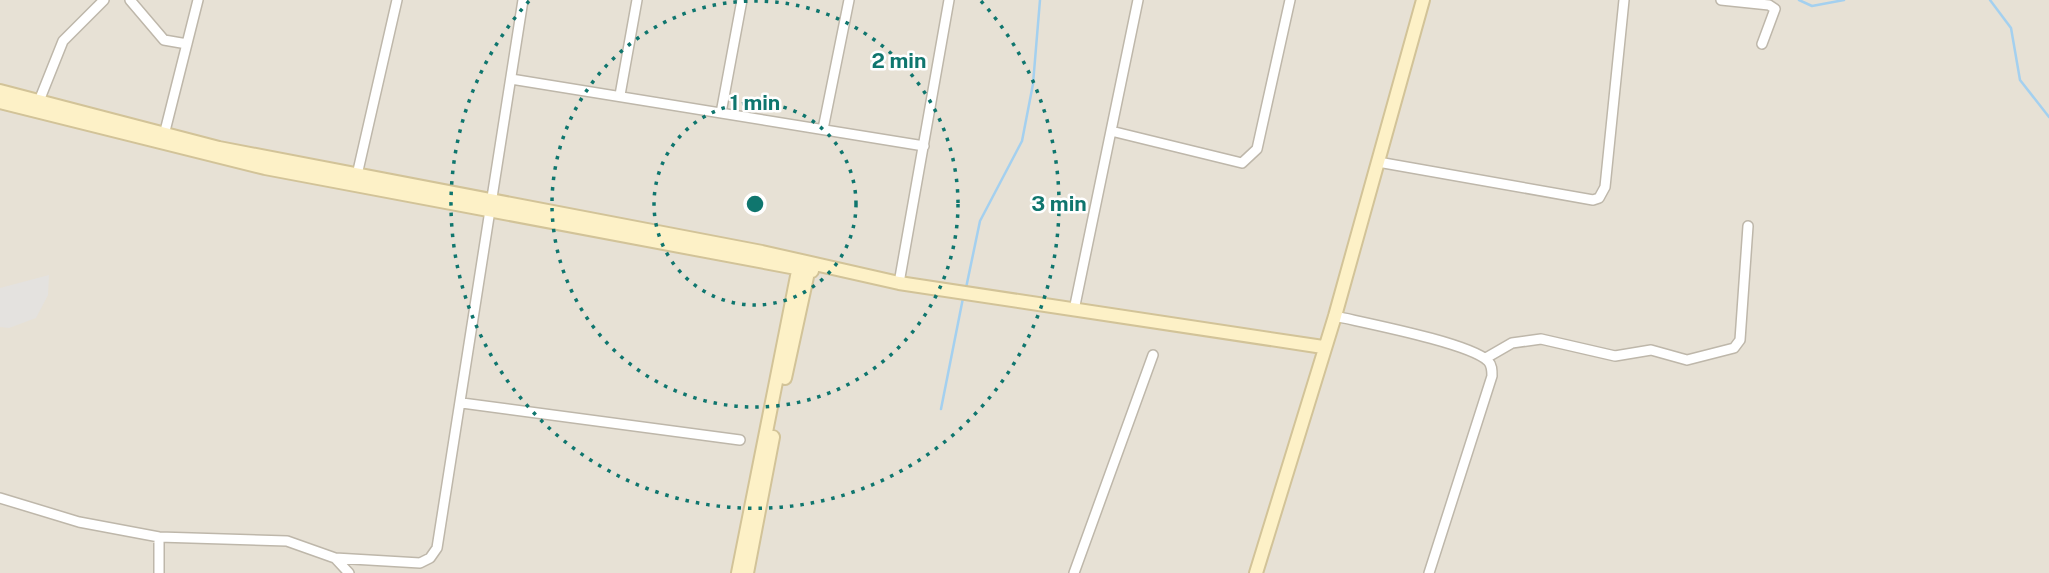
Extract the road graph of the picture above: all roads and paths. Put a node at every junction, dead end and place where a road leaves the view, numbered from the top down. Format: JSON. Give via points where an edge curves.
{"nodes":[{"id":1,"x":104,"y":0,"type":"edge"},
{"id":2,"x":130,"y":0,"type":"edge"},
{"id":3,"x":198,"y":0,"type":"edge"},
{"id":4,"x":397,"y":0,"type":"edge"},
{"id":5,"x":523,"y":0,"type":"edge"},
{"id":6,"x":637,"y":0,"type":"edge"},
{"id":7,"x":742,"y":0,"type":"edge"},
{"id":8,"x":849,"y":0,"type":"edge"},
{"id":9,"x":949,"y":0,"type":"edge"},
{"id":10,"x":1138,"y":0,"type":"edge"},
{"id":11,"x":1290,"y":0,"type":"edge"},
{"id":12,"x":1423,"y":0,"type":"edge"},
{"id":13,"x":1624,"y":0,"type":"edge"},
{"id":14,"x":1721,"y":0,"type":"edge"},
{"id":15,"x":187,"y":44,"type":"junction"},
{"id":16,"x":1762,"y":44,"type":"dead end"},
{"id":17,"x":511,"y":79,"type":"junction"},
{"id":18,"x":0,"y":91,"type":"edge"},
{"id":19,"x":620,"y":95,"type":"junction"},
{"id":20,"x":40,"y":101,"type":"junction"},
{"id":21,"x":0,"y":102,"type":"edge"},
{"id":22,"x":721,"y":113,"type":"junction"},
{"id":23,"x":823,"y":130,"type":"junction"},
{"id":24,"x":1111,"y":131,"type":"junction"},
{"id":25,"x":164,"y":135,"type":"junction"},
{"id":26,"x":924,"y":146,"type":"junction"},
{"id":27,"x":1378,"y":162,"type":"junction"},
{"id":28,"x":357,"y":175,"type":"junction"},
{"id":29,"x":491,"y":205,"type":"junction"},
{"id":30,"x":1748,"y":226,"type":"dead end"},
{"id":31,"x":776,"y":265,"type":"junction"},
{"id":32,"x":805,"y":266,"type":"junction"},
{"id":33,"x":830,"y":271,"type":"junction"},
{"id":34,"x":899,"y":284,"type":"junction"},
{"id":35,"x":798,"y":298,"type":"junction"},
{"id":36,"x":1074,"y":310,"type":"junction"},
{"id":37,"x":1335,"y":316,"type":"junction"},
{"id":38,"x":1323,"y":346,"type":"junction"},
{"id":39,"x":1153,"y":355,"type":"dead end"},
{"id":40,"x":1486,"y":358,"type":"junction"},
{"id":41,"x":462,"y":403,"type":"junction"},
{"id":42,"x":740,"y":440,"type":"dead end"},
{"id":43,"x":0,"y":498,"type":"edge"},
{"id":44,"x":159,"y":537,"type":"junction"},
{"id":45,"x":335,"y":558,"type":"junction"},
{"id":46,"x":346,"y":570,"type":"edge"},
{"id":47,"x":159,"y":573,"type":"edge"},
{"id":48,"x":358,"y":573,"type":"edge"},
{"id":49,"x":738,"y":573,"type":"edge"},
{"id":50,"x":747,"y":573,"type":"edge"},
{"id":51,"x":1074,"y":573,"type":"edge"},
{"id":52,"x":1255,"y":573,"type":"edge"},
{"id":53,"x":1429,"y":573,"type":"edge"}],
"edges":[{"from":1,"to":20,"type":"street","via":[[63,41]]},
{"from":2,"to":15,"type":"street","via":[[164,40]]},
{"from":3,"to":15,"type":"street"},
{"from":4,"to":28,"type":"street"},
{"from":5,"to":17,"type":"street"},
{"from":6,"to":19,"type":"street"},
{"from":7,"to":22,"type":"street"},
{"from":8,"to":23,"type":"street"},
{"from":9,"to":26,"type":"street"},
{"from":10,"to":24,"type":"street"},
{"from":11,"to":24,"type":"street","via":[[1256,149],[1248,160],[1242,163]]},
{"from":12,"to":27,"type":"street"},
{"from":13,"to":27,"type":"street","via":[[1605,187],[1599,198]]},
{"from":14,"to":16,"type":"street","via":[[1775,9]]},
{"from":15,"to":25,"type":"street"},
{"from":17,"to":19,"type":"street"},
{"from":17,"to":29,"type":"street"},
{"from":18,"to":20,"type":"street"},
{"from":19,"to":22,"type":"street"},
{"from":20,"to":25,"type":"street"},
{"from":21,"to":29,"type":"street","via":[[219,159]]},
{"from":22,"to":23,"type":"street"},
{"from":23,"to":26,"type":"street"},
{"from":24,"to":36,"type":"street"},
{"from":25,"to":28,"type":"street"},
{"from":26,"to":34,"type":"street"},
{"from":27,"to":37,"type":"street"},
{"from":28,"to":29,"type":"street"},
{"from":29,"to":31,"type":"street"},
{"from":29,"to":32,"type":"street"},
{"from":29,"to":41,"type":"street"},
{"from":30,"to":40,"type":"street","via":[[1740,340],[1734,348],[1687,360],[1651,350],[1615,356],[1541,339],[1512,343]]},
{"from":31,"to":32,"type":"street"},
{"from":31,"to":35,"type":"street"},
{"from":32,"to":33,"type":"street"},
{"from":32,"to":35,"type":"street"},
{"from":33,"to":34,"type":"street"},
{"from":33,"to":35,"type":"street","via":[[814,278]]},
{"from":34,"to":36,"type":"street"},
{"from":35,"to":49,"type":"street"},
{"from":35,"to":50,"type":"street"},
{"from":36,"to":38,"type":"street"},
{"from":37,"to":38,"type":"street"},
{"from":37,"to":40,"type":"street"},
{"from":38,"to":52,"type":"street"},
{"from":39,"to":51,"type":"street"},
{"from":40,"to":53,"type":"street","via":[[1492,376]]},
{"from":41,"to":42,"type":"street"},
{"from":41,"to":45,"type":"street","via":[[434,554],[420,563]]},
{"from":43,"to":44,"type":"street","via":[[79,522]]},
{"from":44,"to":45,"type":"street","via":[[266,538],[305,545]]},
{"from":44,"to":47,"type":"street"},
{"from":45,"to":46,"type":"street"},
{"from":46,"to":48,"type":"street"}]}
